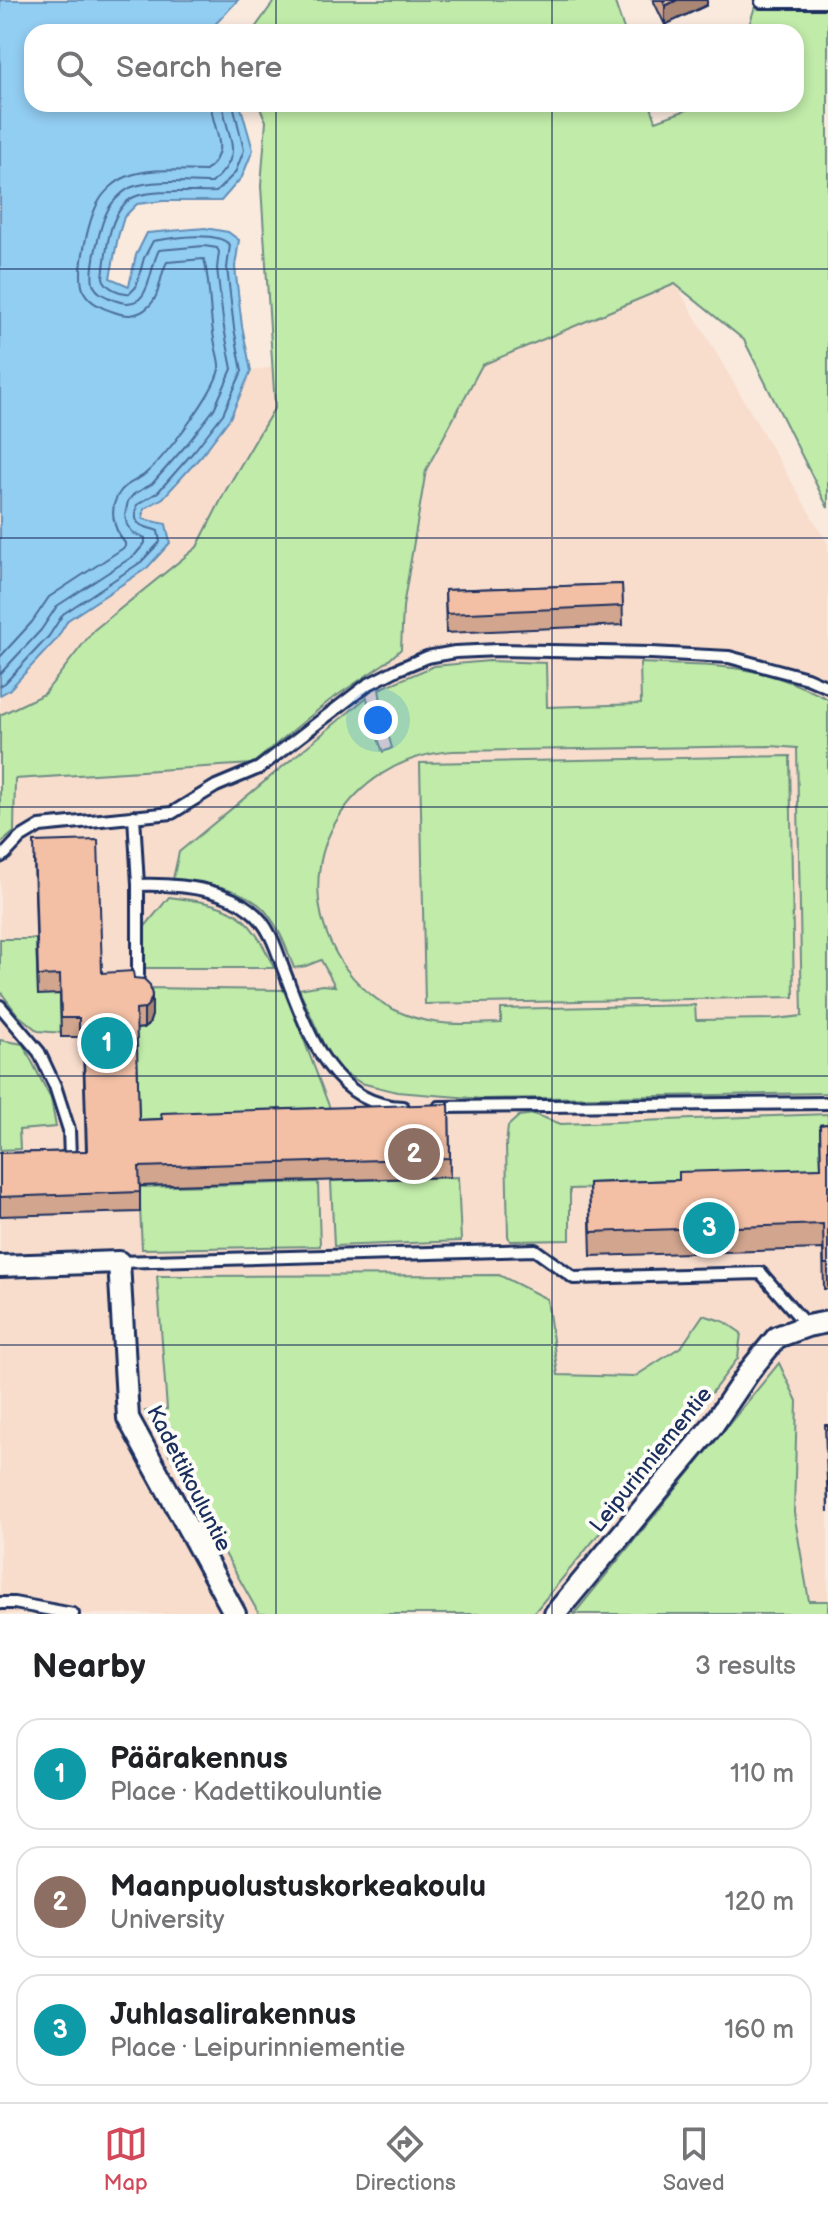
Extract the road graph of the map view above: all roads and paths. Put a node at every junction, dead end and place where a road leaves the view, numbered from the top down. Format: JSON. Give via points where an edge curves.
{"nodes":[{"id":1,"x":761,"y":2,"type":"edge"},
{"id":2,"x":828,"y":2,"type":"edge"},
{"id":3,"x":828,"y":687,"type":"edge"},
{"id":4,"x":134,"y":816,"type":"junction"},
{"id":5,"x":0,"y":857,"type":"edge"},
{"id":6,"x":138,"y":885,"type":"junction"},
{"id":7,"x":138,"y":976,"type":"edge"},
{"id":8,"x":0,"y":1006,"type":"edge"},
{"id":9,"x":828,"y":1103,"type":"edge"},
{"id":10,"x":409,"y":1107,"type":"edge"},
{"id":11,"x":424,"y":1107,"type":"edge"},
{"id":12,"x":56,"y":1158,"type":"edge"},
{"id":13,"x":119,"y":1262,"type":"junction"},
{"id":14,"x":0,"y":1266,"type":"edge"},
{"id":15,"x":828,"y":1322,"type":"edge"},
{"id":16,"x":807,"y":1326,"type":"junction"},
{"id":17,"x":0,"y":1603,"type":"edge"},
{"id":18,"x":73,"y":1614,"type":"edge"},
{"id":19,"x":235,"y":1614,"type":"edge"},
{"id":20,"x":555,"y":1614,"type":"edge"}],
"edges":[{"from":1,"to":2,"type":"lane"},
{"from":3,"to":4,"type":"lane","via":[[729,657],[498,650],[427,657],[367,685],[259,768],[172,813]]},
{"from":4,"to":5,"type":"lane","via":[[40,826]]},
{"from":4,"to":6,"type":"lane"},
{"from":6,"to":7,"type":"lane"},
{"from":6,"to":10,"type":"lane","via":[[211,891],[249,908],[263,922],[330,1070],[362,1098]]},
{"from":8,"to":12,"type":"lane","via":[[39,1052],[55,1086],[69,1130],[70,1157]]},
{"from":9,"to":11,"type":"lane"},
{"from":13,"to":14,"type":"street"},
{"from":13,"to":16,"type":"lane","via":[[535,1250],[574,1278],[761,1273]]},
{"from":13,"to":19,"type":"street","name":"Kadettikouluntie","via":[[128,1418]]},
{"from":15,"to":16,"type":"street","name":"Leipurinniementie"},
{"from":16,"to":20,"type":"street","name":"Leipurinniementie","via":[[777,1337],[713,1425]]},
{"from":17,"to":18,"type":"lane"}]}
